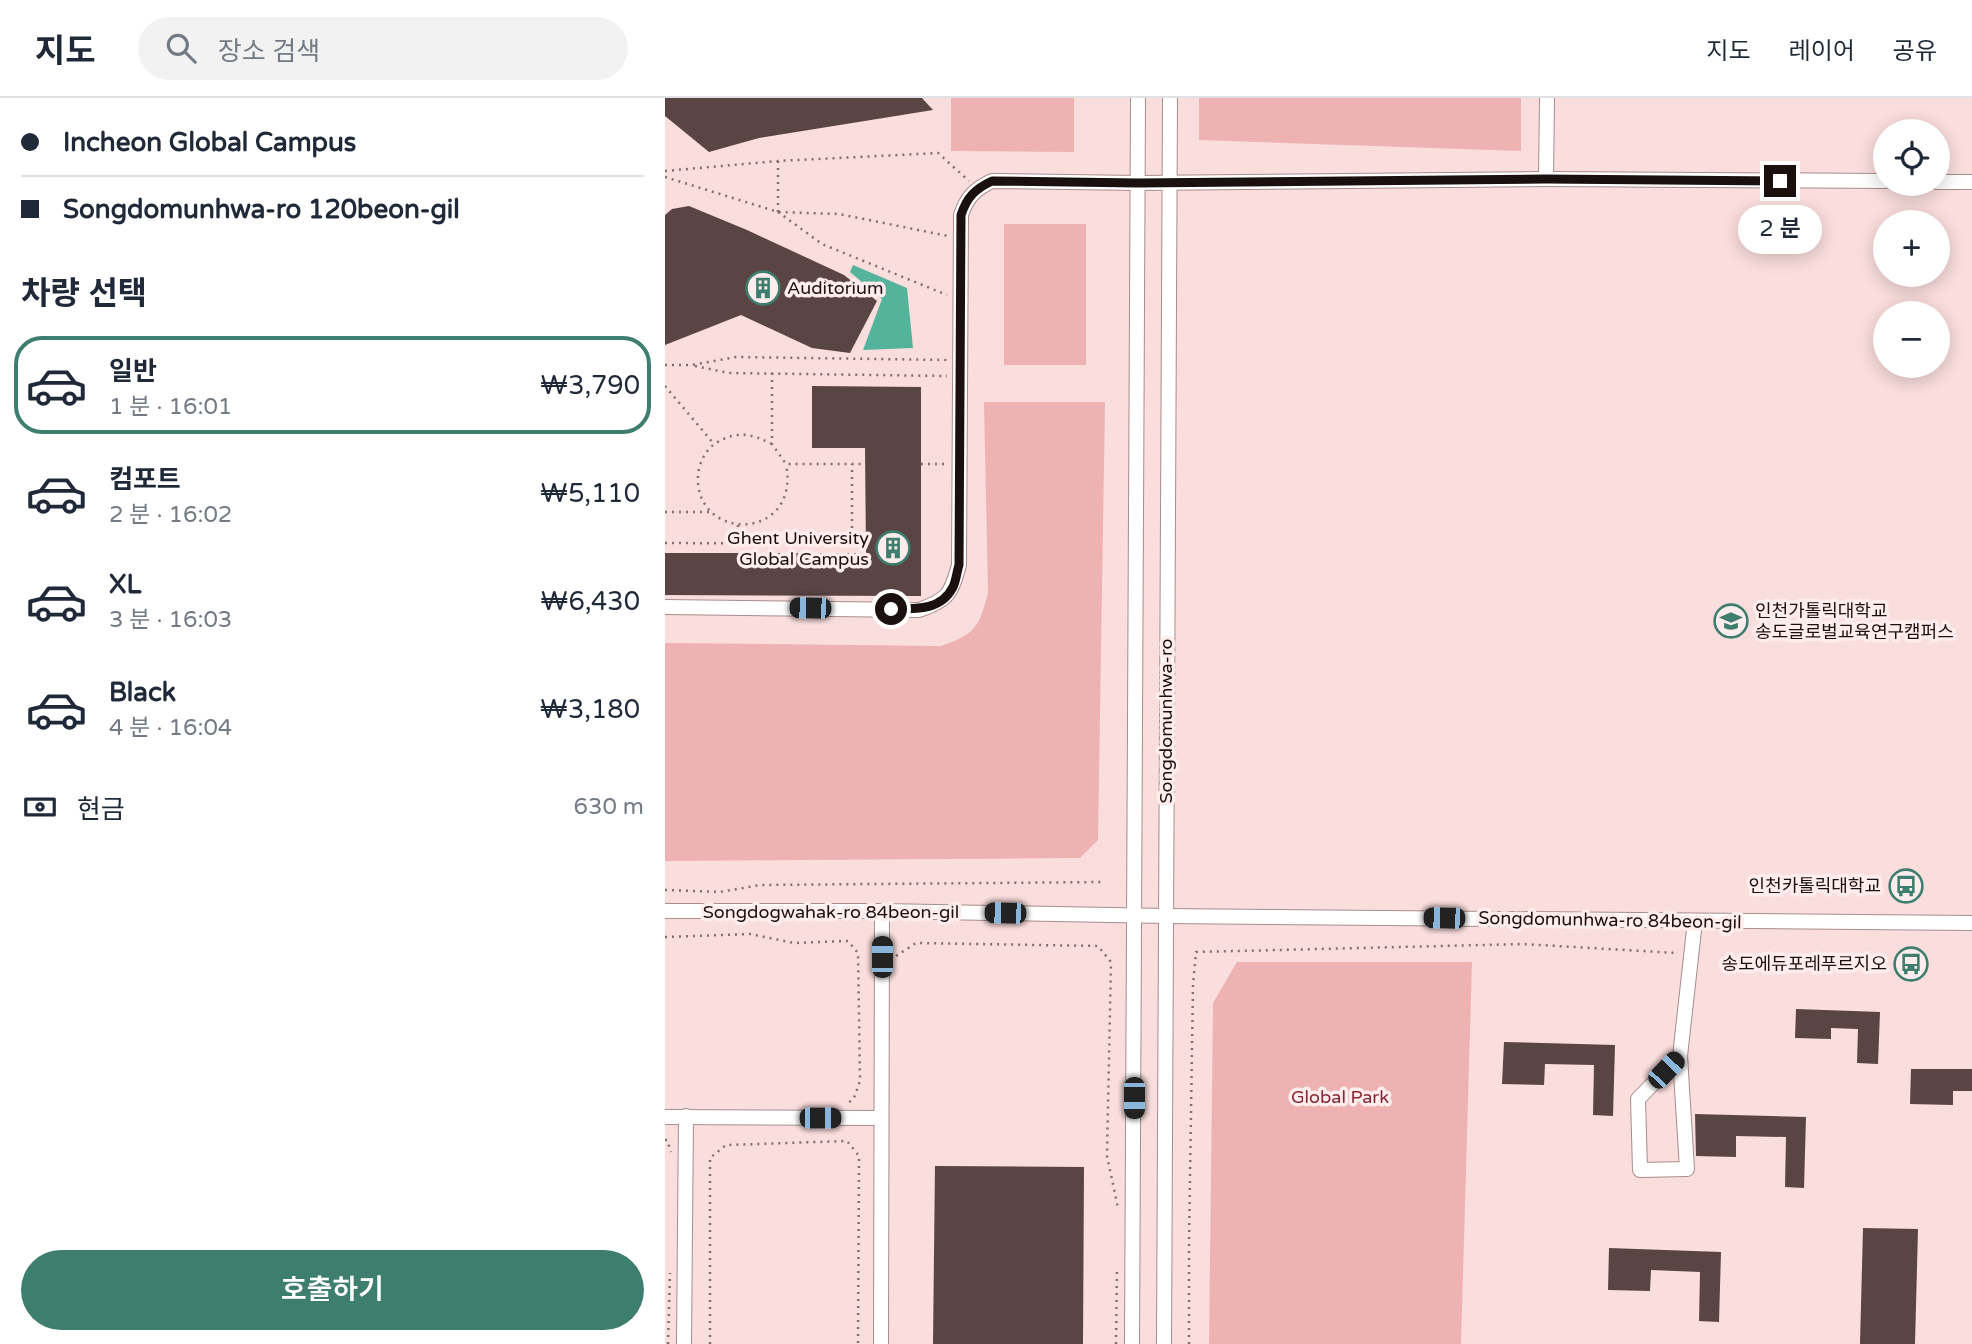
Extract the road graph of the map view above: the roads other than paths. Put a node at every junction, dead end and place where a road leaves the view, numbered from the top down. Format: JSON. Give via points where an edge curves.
{"nodes":[{"id":1,"x":1138,"y":98,"type":"edge"},
{"id":2,"x":1170,"y":98,"type":"edge"},
{"id":3,"x":1547,"y":98,"type":"edge"},
{"id":4,"x":1546,"y":179,"type":"junction"},
{"id":5,"x":1873,"y":181,"type":"edge"},
{"id":6,"x":1950,"y":182,"type":"edge"},
{"id":7,"x":1972,"y":182,"type":"edge"},
{"id":8,"x":1138,"y":183,"type":"junction"},
{"id":9,"x":1170,"y":183,"type":"junction"},
{"id":10,"x":665,"y":607,"type":"edge"},
{"id":11,"x":665,"y":911,"type":"edge"},
{"id":12,"x":882,"y":911,"type":"junction"},
{"id":13,"x":1135,"y":915,"type":"junction"},
{"id":14,"x":1165,"y":916,"type":"junction"},
{"id":15,"x":1695,"y":920,"type":"junction"},
{"id":16,"x":1972,"y":923,"type":"edge"},
{"id":17,"x":1680,"y":1056,"type":"junction"},
{"id":18,"x":665,"y":1116,"type":"edge"},
{"id":19,"x":686,"y":1116,"type":"junction"},
{"id":20,"x":881,"y":1118,"type":"junction"},
{"id":21,"x":684,"y":1344,"type":"edge"},
{"id":22,"x":881,"y":1344,"type":"edge"},
{"id":23,"x":1132,"y":1344,"type":"edge"},
{"id":24,"x":1164,"y":1344,"type":"edge"}],
"edges":[{"from":1,"to":8,"type":"street","name":"Songdomunhwa-ro"},
{"from":2,"to":9,"type":"street","name":"Songdomunhwa-ro"},
{"from":3,"to":4,"type":"street"},
{"from":4,"to":5,"type":"street"},
{"from":4,"to":9,"type":"street"},
{"from":6,"to":7,"type":"street"},
{"from":8,"to":9,"type":"street"},
{"from":8,"to":10,"type":"street","via":[[992,181],[977,188],[966,201],[961,215],[959,565],[953,587],[940,603],[919,610]]},
{"from":8,"to":13,"type":"street","name":"Songdomunhwa-ro"},
{"from":9,"to":14,"type":"street","name":"Songdomunhwa-ro"},
{"from":11,"to":12,"type":"street","name":"Songdogwahak-ro 84beon-gil"},
{"from":12,"to":13,"type":"street","name":"Songdogwahak-ro 84beon-gil"},
{"from":12,"to":20,"type":"street"},
{"from":13,"to":14,"type":"street","name":"Songdogwahak-ro 84beon-gil"},
{"from":13,"to":23,"type":"street","name":"Songdomunhwa-ro"},
{"from":14,"to":15,"type":"street","name":"Songdomunhwa-ro 84beon-gil"},
{"from":14,"to":24,"type":"street","name":"Songdomunhwa-ro"},
{"from":15,"to":16,"type":"street","name":"Songdomunhwa-ro 84beon-gil"},
{"from":15,"to":17,"type":"street"},
{"from":17,"to":17,"type":"street","via":[[1638,1099],[1640,1170],[1687,1169]]},
{"from":18,"to":19,"type":"street"},
{"from":19,"to":20,"type":"street"},
{"from":19,"to":21,"type":"street"},
{"from":20,"to":22,"type":"street"}]}
